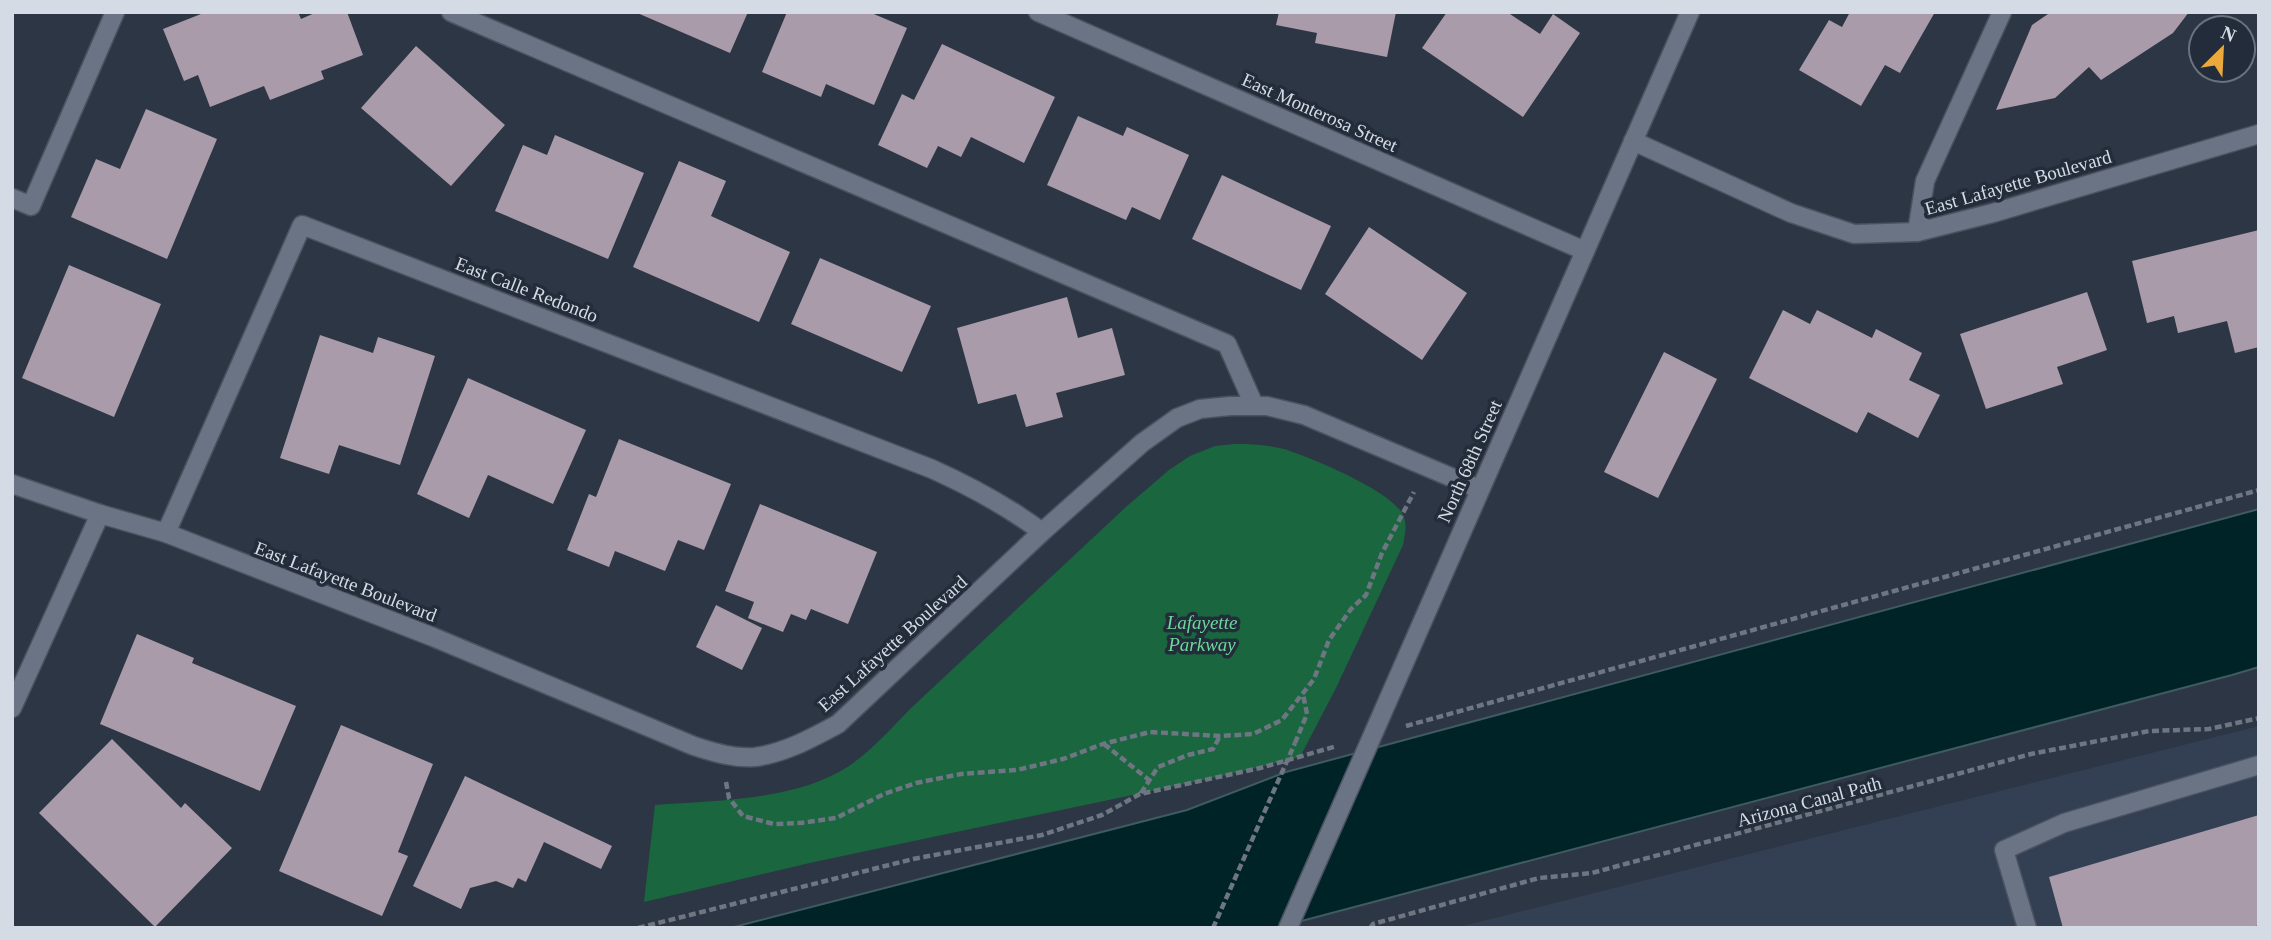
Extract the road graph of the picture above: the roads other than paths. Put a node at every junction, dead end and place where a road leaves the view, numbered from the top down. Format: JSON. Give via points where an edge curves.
{"nodes":[{"id":1,"x":115,"y":12,"type":"edge"},
{"id":2,"x":451,"y":12,"type":"edge"},
{"id":3,"x":1038,"y":12,"type":"edge"},
{"id":4,"x":1690,"y":12,"type":"edge"},
{"id":5,"x":2001,"y":12,"type":"edge"},
{"id":6,"x":2259,"y":134,"type":"edge"},
{"id":7,"x":1633,"y":141,"type":"junction"},
{"id":8,"x":12,"y":198,"type":"edge"},
{"id":9,"x":1917,"y":232,"type":"junction"},
{"id":10,"x":1585,"y":251,"type":"junction"},
{"id":11,"x":1254,"y":405,"type":"junction"},
{"id":12,"x":12,"y":484,"type":"edge"},
{"id":13,"x":1479,"y":489,"type":"junction"},
{"id":14,"x":100,"y":514,"type":"junction"},
{"id":15,"x":1042,"y":532,"type":"junction"},
{"id":16,"x":166,"y":533,"type":"junction"},
{"id":17,"x":12,"y":708,"type":"edge"},
{"id":18,"x":2259,"y":765,"type":"edge"},
{"id":19,"x":1288,"y":928,"type":"edge"},
{"id":20,"x":2027,"y":928,"type":"edge"}],
"edges":[{"from":1,"to":8,"type":"street","via":[[31,206]]},
{"from":2,"to":11,"type":"street","via":[[1227,344]]},
{"from":3,"to":10,"type":"street","name":"East Monterosa Street"},
{"from":4,"to":7,"type":"street","name":"North 68th Street"},
{"from":5,"to":9,"type":"street","via":[[1925,181]]},
{"from":6,"to":9,"type":"street","name":"East Lafayette Boulevard"},
{"from":7,"to":9,"type":"street","name":"East Lafayette Boulevard","via":[[1791,213],[1854,234]]},
{"from":7,"to":10,"type":"street","name":"North 68th Street"},
{"from":10,"to":13,"type":"street","name":"North 68th Street"},
{"from":11,"to":13,"type":"street","name":"East Lafayette Boulevard","via":[[1304,415]]},
{"from":11,"to":15,"type":"street","name":"East Lafayette Boulevard","via":[[1199,409],[1177,418]]},
{"from":12,"to":14,"type":"street","name":"East Lafayette Boulevard"},
{"from":13,"to":19,"type":"street","name":"North 68th Street"},
{"from":14,"to":16,"type":"street","name":"East Lafayette Boulevard"},
{"from":14,"to":17,"type":"street"},
{"from":15,"to":16,"type":"street","name":"East Lafayette Boulevard","via":[[838,724],[799,745],[754,757],[694,746]]},
{"from":15,"to":16,"type":"street","name":"East Calle Redondo","via":[[976,488],[932,469],[302,225]]},
{"from":18,"to":20,"type":"street","via":[[2064,823],[2004,850]]}]}
